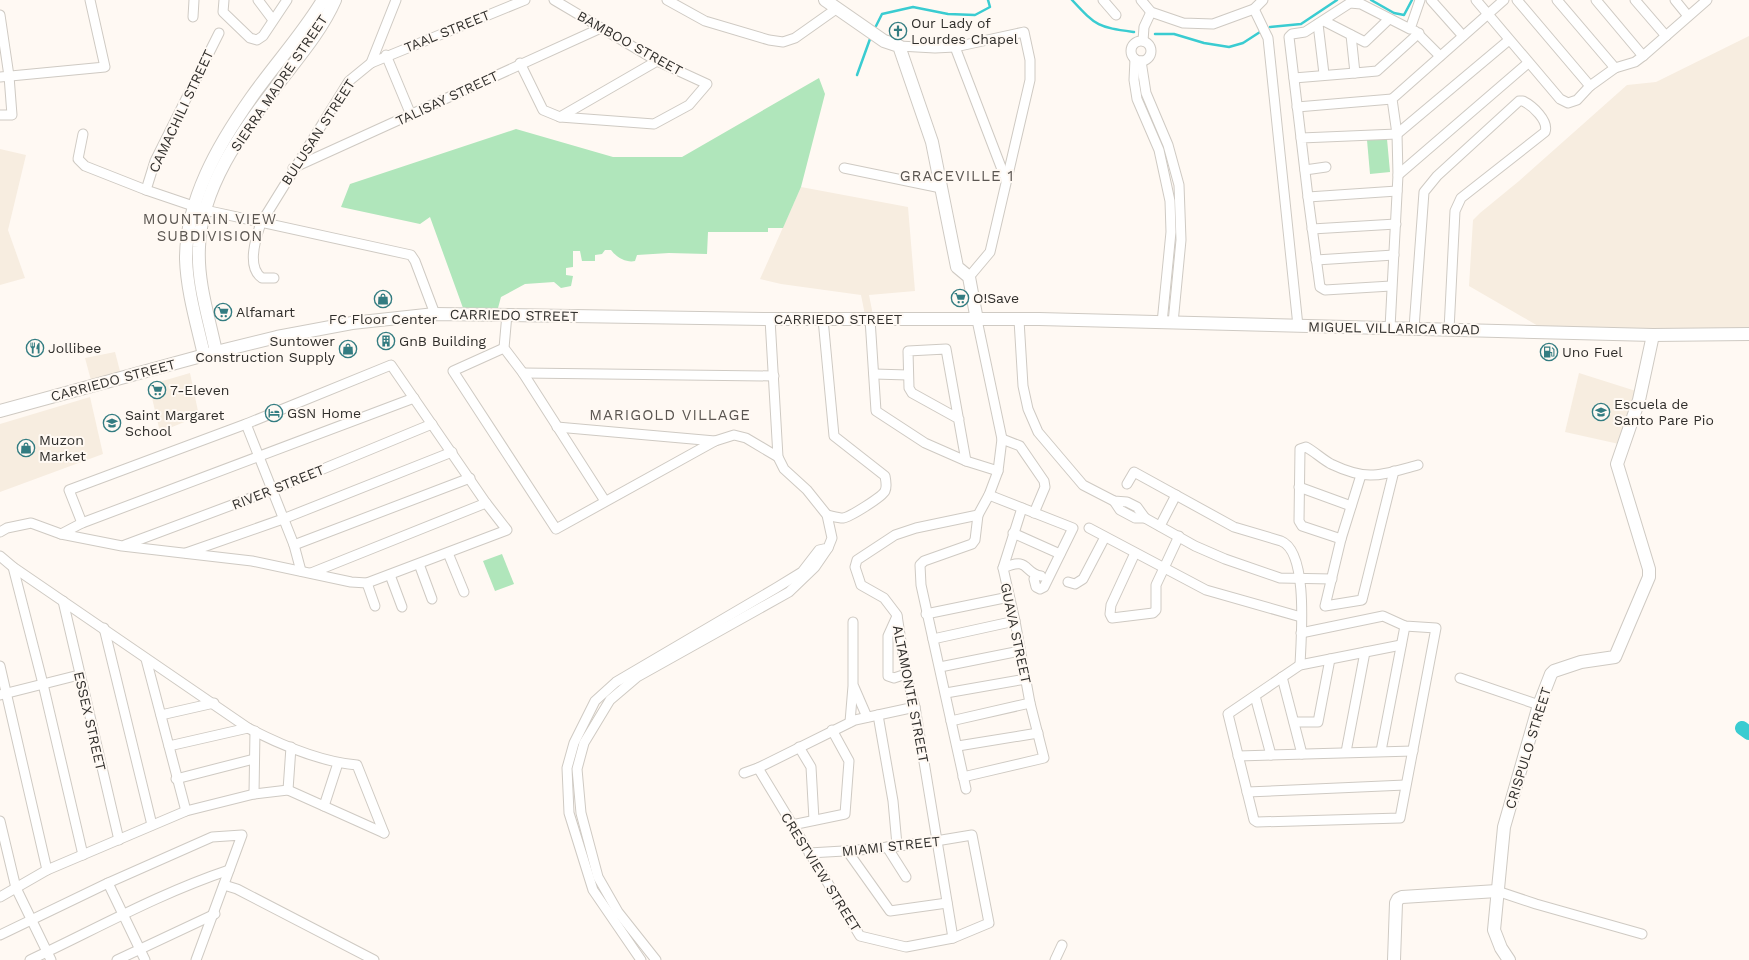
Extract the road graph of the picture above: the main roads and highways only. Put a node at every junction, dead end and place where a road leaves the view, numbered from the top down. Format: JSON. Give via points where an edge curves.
{"nodes":[{"id":1,"x":323,"y":0,"type":"edge"},
{"id":2,"x":335,"y":0,"type":"edge"},
{"id":3,"x":825,"y":0,"type":"edge"},
{"id":4,"x":278,"y":62,"type":"junction"},
{"id":5,"x":288,"y":70,"type":"junction"},
{"id":6,"x":1039,"y":319,"type":"joint"},
{"id":7,"x":977,"y":320,"type":"junction"},
{"id":8,"x":1749,"y":334,"type":"edge"},
{"id":9,"x":1653,"y":335,"type":"junction"},
{"id":10,"x":216,"y":352,"type":"junction"},
{"id":11,"x":204,"y":355,"type":"junction"},
{"id":12,"x":0,"y":411,"type":"edge"},
{"id":13,"x":1497,"y":891,"type":"junction"},
{"id":14,"x":1394,"y":960,"type":"edge"},
{"id":15,"x":1509,"y":960,"type":"edge"}],
"edges":[{"from":1,"to":4,"type":"main road","name":"SIERRA MADRE STREET","via":[[314,16]]},
{"from":2,"to":5,"type":"main road","name":"SIERRA MADRE STREET","via":[[323,22]]},
{"from":3,"to":7,"type":"main road","via":[[884,41],[899,46],[932,142],[957,267],[969,277]]},
{"from":4,"to":5,"type":"main road"},
{"from":4,"to":11,"type":"main road","name":"SIERRA MADRE STREET","via":[[251,98],[213,160],[193,207],[186,261]]},
{"from":5,"to":10,"type":"main road","name":"SIERRA MADRE STREET","via":[[236,145],[213,187],[200,229],[199,261]]},
{"from":6,"to":7,"type":"main road","name":"CARRIEDO STREET"},
{"from":6,"to":9,"type":"main road","name":"MIGUEL VILLARICA ROAD"},
{"from":7,"to":10,"type":"main road","name":"CARRIEDO STREET","via":[[435,314],[337,325]]},
{"from":8,"to":9,"type":"main road","name":"MIGUEL VILLARICA ROAD"},
{"from":9,"to":13,"type":"main road","name":"CRISPULO STREET","via":[[1639,400],[1617,464],[1649,569],[1649,578],[1615,657],[1581,662],[1551,674],[1539,705],[1504,827]]},
{"from":10,"to":11,"type":"main road","name":"CARRIEDO STREET"},
{"from":11,"to":12,"type":"main road","name":"CARRIEDO STREET"},
{"from":13,"to":14,"type":"main road","via":[[1398,899]]},
{"from":13,"to":15,"type":"main road","name":"CRISPULO STREET","via":[[1494,930],[1500,948]]}]}
